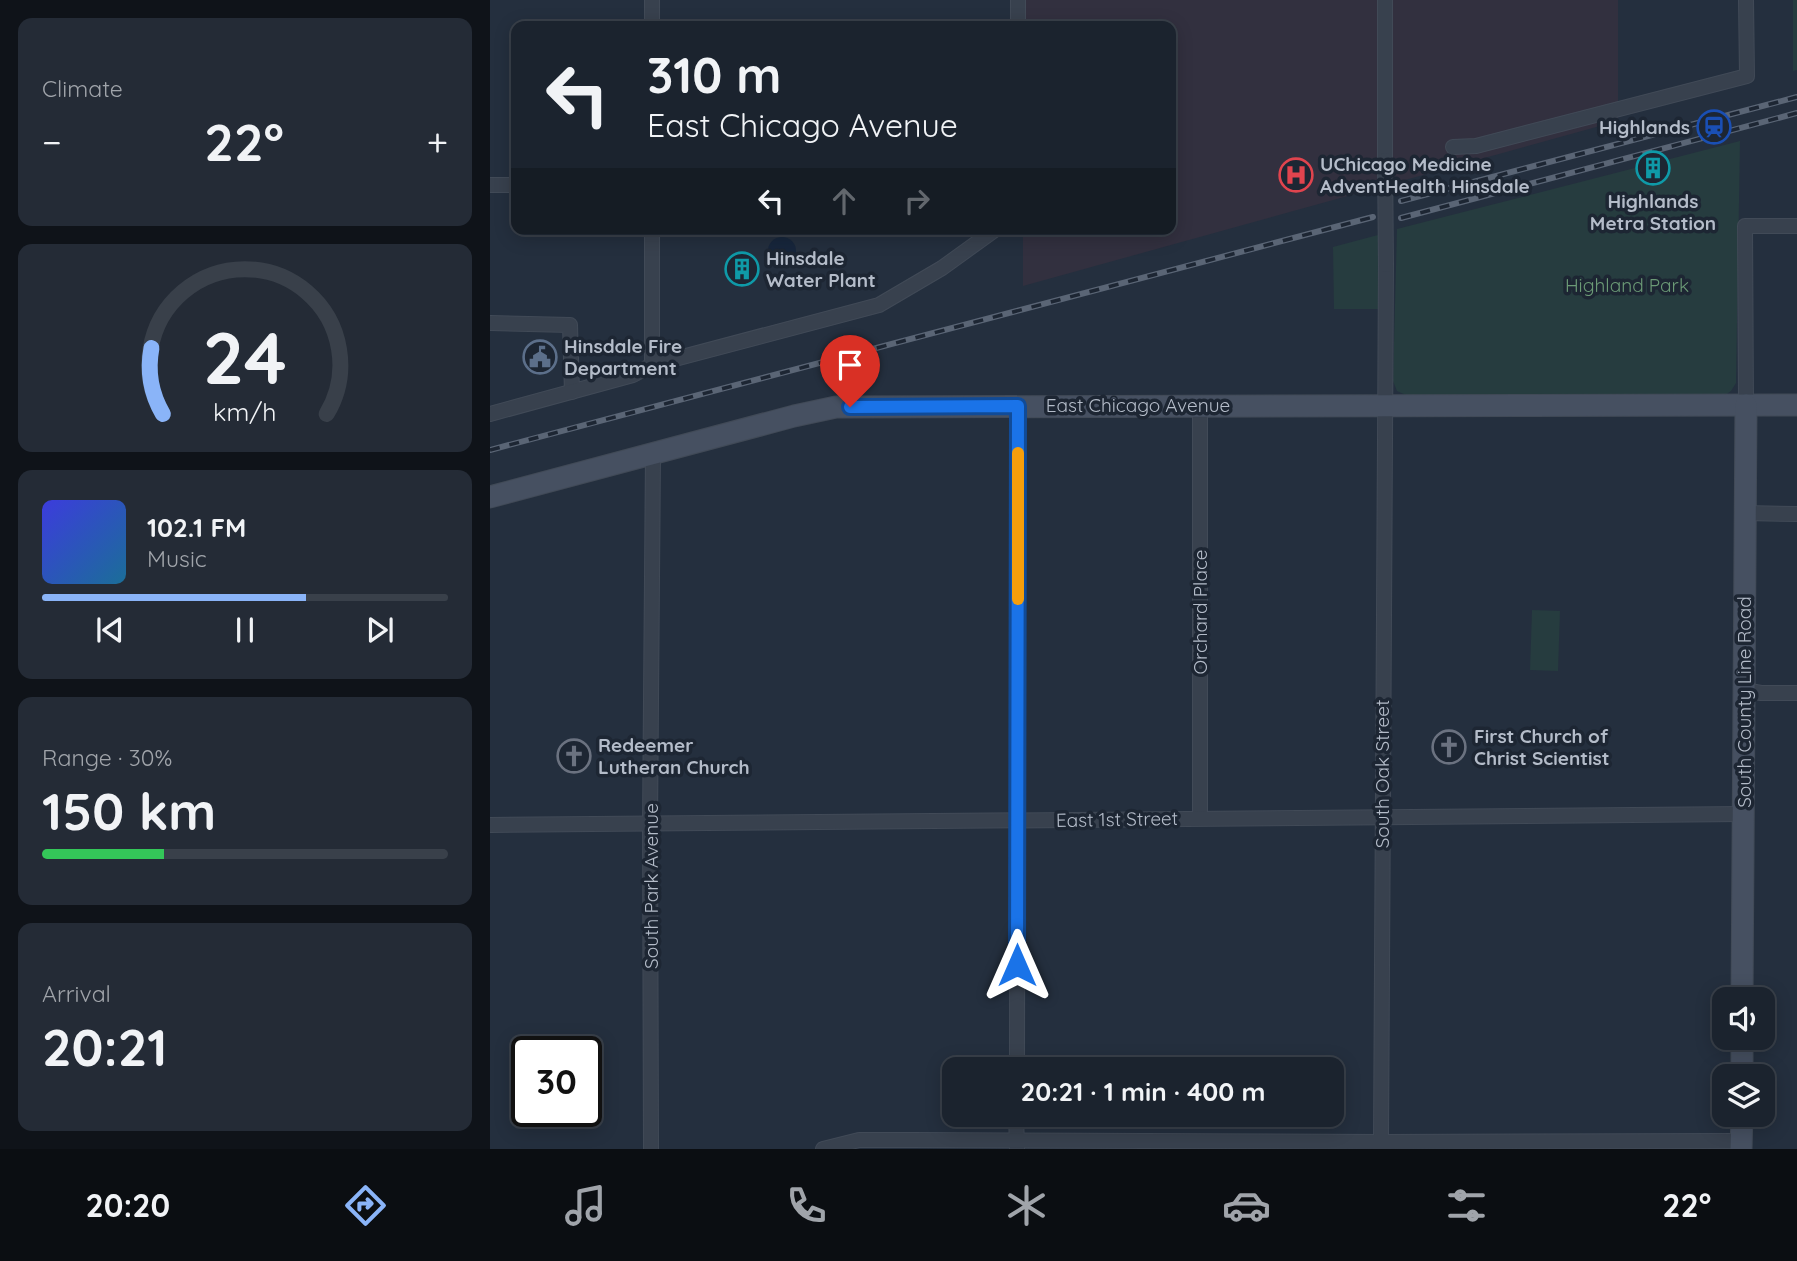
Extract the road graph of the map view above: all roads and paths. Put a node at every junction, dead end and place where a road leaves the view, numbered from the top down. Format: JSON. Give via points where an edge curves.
{"nodes":[{"id":1,"x":652,"y":0,"type":"edge"},
{"id":2,"x":1018,"y":0,"type":"edge"},
{"id":3,"x":1385,"y":0,"type":"edge"},
{"id":4,"x":1746,"y":0,"type":"edge"},
{"id":5,"x":652,"y":21,"type":"edge"},
{"id":6,"x":1017,"y":21,"type":"edge"},
{"id":7,"x":1453,"y":146,"type":"dead end"},
{"id":8,"x":490,"y":185,"type":"edge"},
{"id":9,"x":511,"y":185,"type":"edge"},
{"id":10,"x":1797,"y":226,"type":"edge"},
{"id":11,"x":652,"y":235,"type":"edge"},
{"id":12,"x":988,"y":235,"type":"edge"},
{"id":13,"x":490,"y":323,"type":"edge"},
{"id":14,"x":652,"y":365,"type":"junction"},
{"id":15,"x":572,"y":392,"type":"junction"},
{"id":16,"x":1200,"y":405,"type":"junction"},
{"id":17,"x":1383,"y":405,"type":"junction"},
{"id":18,"x":1746,"y":405,"type":"junction"},
{"id":19,"x":1797,"y":405,"type":"edge"},
{"id":20,"x":1018,"y":406,"type":"junction"},
{"id":21,"x":490,"y":414,"type":"edge"},
{"id":22,"x":653,"y":454,"type":"junction"},
{"id":23,"x":490,"y":497,"type":"edge"},
{"id":24,"x":1745,"y":513,"type":"junction"},
{"id":25,"x":1797,"y":514,"type":"edge"},
{"id":26,"x":1744,"y":690,"type":"junction"},
{"id":27,"x":1797,"y":693,"type":"edge"},
{"id":28,"x":1743,"y":814,"type":"junction"},
{"id":29,"x":1382,"y":816,"type":"junction"},
{"id":30,"x":1200,"y":818,"type":"junction"},
{"id":31,"x":1017,"y":820,"type":"junction"},
{"id":32,"x":650,"y":824,"type":"junction"},
{"id":33,"x":490,"y":825,"type":"edge"},
{"id":34,"x":1742,"y":987,"type":"edge"},
{"id":35,"x":1017,"y":1057,"type":"edge"},
{"id":36,"x":1742,"y":1127,"type":"edge"},
{"id":37,"x":1381,"y":1142,"type":"junction"},
{"id":38,"x":1016,"y":1144,"type":"edge"},
{"id":39,"x":1179,"y":1145,"type":"edge"},
{"id":40,"x":1741,"y":1145,"type":"edge"},
{"id":41,"x":652,"y":1149,"type":"edge"},
{"id":42,"x":823,"y":1149,"type":"edge"}],
"edges":[{"from":1,"to":5,"type":"street"},
{"from":2,"to":6,"type":"street"},
{"from":3,"to":17,"type":"street","name":"South Oak Street","bridge":true},
{"from":4,"to":7,"type":"street","via":[[1747,76],[1476,146]]},
{"from":8,"to":9,"type":"street"},
{"from":10,"to":18,"type":"street","via":[[1745,226]]},
{"from":11,"to":14,"type":"street"},
{"from":12,"to":14,"type":"street","via":[[879,305]]},
{"from":13,"to":15,"type":"street","via":[[570,325]]},
{"from":14,"to":15,"type":"street"},
{"from":15,"to":21,"type":"street"},
{"from":16,"to":17,"type":"main road","name":"East Chicago Avenue"},
{"from":16,"to":20,"type":"main road","name":"East Chicago Avenue"},
{"from":16,"to":30,"type":"street","name":"Orchard Place"},
{"from":17,"to":18,"type":"main road","name":"East Chicago Avenue"},
{"from":17,"to":29,"type":"street","name":"South Oak Street"},
{"from":18,"to":19,"type":"main road","name":"East Chicago Avenue"},
{"from":18,"to":24,"type":"main road","name":"South County Line Road"},
{"from":20,"to":22,"type":"main road","name":"East Chicago Avenue","via":[[836,408]]},
{"from":20,"to":31,"type":"street"},
{"from":22,"to":23,"type":"main road","name":"East Chicago Avenue"},
{"from":22,"to":32,"type":"street","name":"South Park Avenue"},
{"from":24,"to":25,"type":"street"},
{"from":24,"to":26,"type":"main road","name":"South County Line Road"},
{"from":26,"to":27,"type":"street"},
{"from":26,"to":28,"type":"main road","name":"South County Line Road"},
{"from":28,"to":29,"type":"street","name":"East 1st Street"},
{"from":28,"to":34,"type":"main road","name":"South County Line Road"},
{"from":29,"to":30,"type":"street","name":"East 1st Street"},
{"from":29,"to":37,"type":"street","name":"South Oak Street"},
{"from":30,"to":31,"type":"street","name":"East 1st Street"},
{"from":31,"to":32,"type":"street","name":"East 1st Street"},
{"from":31,"to":35,"type":"street"},
{"from":32,"to":33,"type":"street","name":"East 1st Street"},
{"from":32,"to":41,"type":"street","name":"South Park Avenue"},
{"from":36,"to":40,"type":"main road"},
{"from":37,"to":39,"type":"street"},
{"from":37,"to":40,"type":"street"},
{"from":38,"to":39,"type":"street"},
{"from":38,"to":42,"type":"street","via":[[862,1140]]}]}
